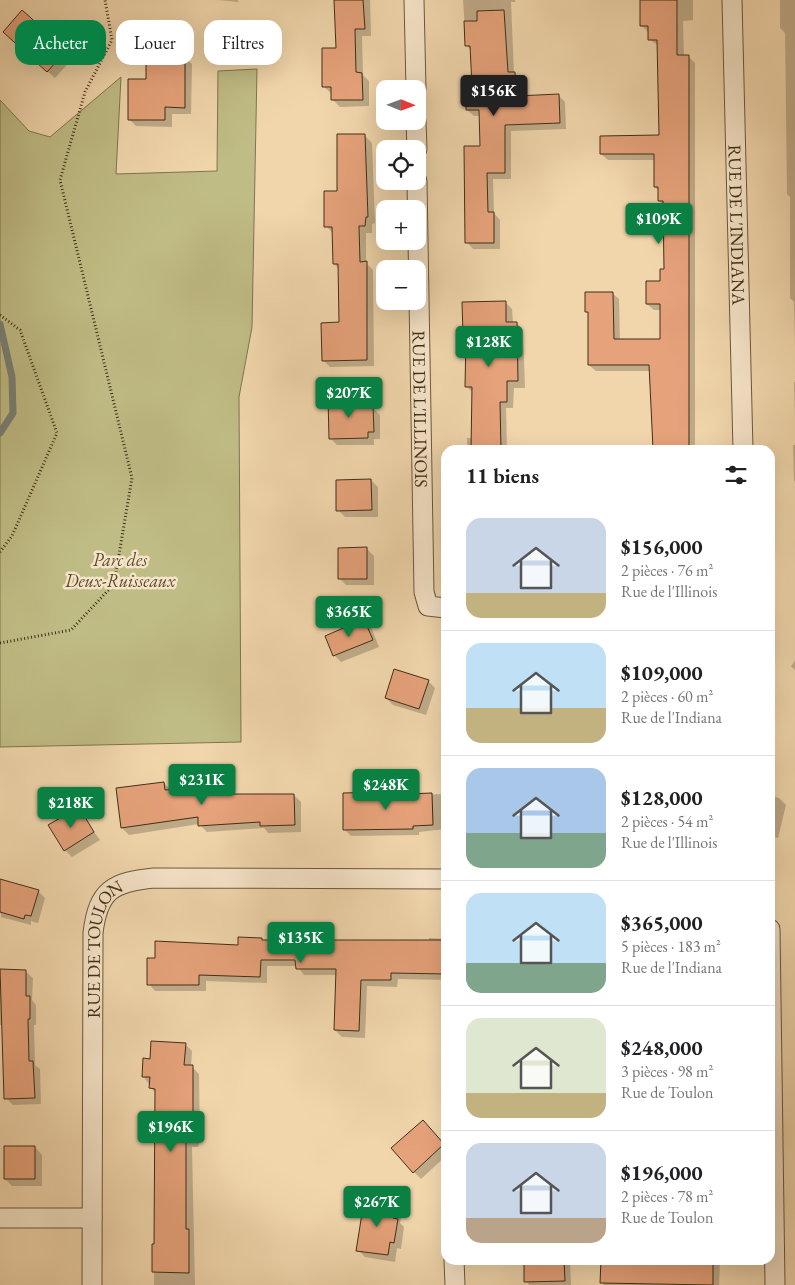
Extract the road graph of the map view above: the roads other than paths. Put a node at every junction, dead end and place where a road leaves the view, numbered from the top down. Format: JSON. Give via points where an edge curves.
{"nodes":[{"id":1,"x":414,"y":0,"type":"edge"},
{"id":2,"x":732,"y":0,"type":"edge"},
{"id":3,"x":416,"y":80,"type":"edge"},
{"id":4,"x":417,"y":190,"type":"edge"},
{"id":5,"x":743,"y":445,"type":"edge"},
{"id":6,"x":437,"y":607,"type":"edge"},
{"id":7,"x":441,"y":879,"type":"edge"},
{"id":8,"x":0,"y":1218,"type":"edge"},
{"id":9,"x":92,"y":1218,"type":"junction"},
{"id":10,"x":454,"y":1265,"type":"edge"},
{"id":11,"x":774,"y":1265,"type":"edge"},
{"id":12,"x":92,"y":1285,"type":"edge"},
{"id":13,"x":455,"y":1285,"type":"edge"},
{"id":14,"x":775,"y":1285,"type":"edge"}],
"edges":[{"from":1,"to":3,"type":"street"},
{"from":2,"to":5,"type":"street","name":"RUE DE L'INDIANA"},
{"from":4,"to":6,"type":"street","name":"RUE DE L'ILLINOIS","via":[[424,592]]},
{"from":7,"to":9,"type":"street","name":"RUE DE TOULON","via":[[154,878],[115,886],[102,898],[95,913],[93,933]]},
{"from":8,"to":9,"type":"street"},
{"from":9,"to":12,"type":"street","name":"RUE DE TOULON"},
{"from":10,"to":13,"type":"street"},
{"from":11,"to":14,"type":"street"}]}
